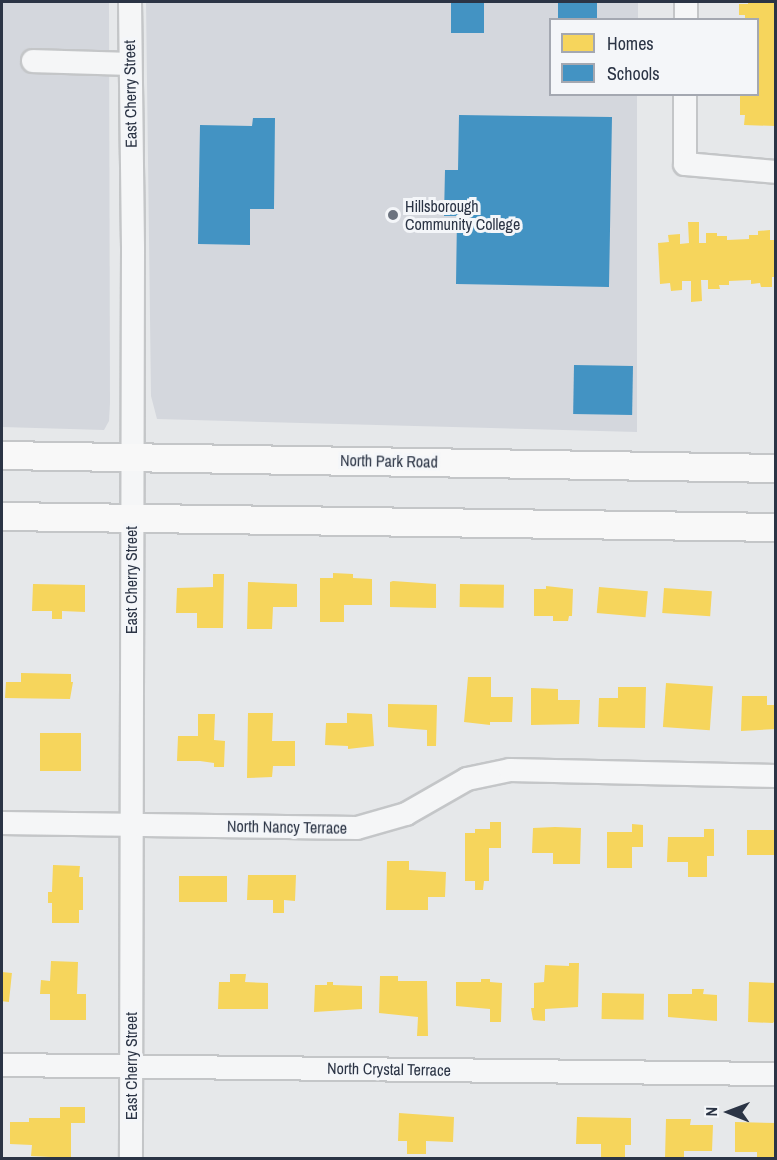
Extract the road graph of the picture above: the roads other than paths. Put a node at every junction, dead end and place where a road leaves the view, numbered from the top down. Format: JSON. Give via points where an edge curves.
{"nodes":[{"id":1,"x":129,"y":2,"type":"edge"},
{"id":2,"x":686,"y":2,"type":"edge"},
{"id":3,"x":686,"y":18,"type":"edge"},
{"id":4,"x":33,"y":62,"type":"dead end"},
{"id":5,"x":129,"y":64,"type":"junction"},
{"id":6,"x":686,"y":96,"type":"edge"},
{"id":7,"x":776,"y":172,"type":"edge"},
{"id":8,"x":2,"y":454,"type":"edge"},
{"id":9,"x":131,"y":455,"type":"junction"},
{"id":10,"x":776,"y":468,"type":"edge"},
{"id":11,"x":2,"y":516,"type":"edge"},
{"id":12,"x":131,"y":518,"type":"junction"},
{"id":13,"x":776,"y":527,"type":"edge"},
{"id":14,"x":776,"y":776,"type":"edge"},
{"id":15,"x":2,"y":823,"type":"edge"},
{"id":16,"x":131,"y":824,"type":"junction"},
{"id":17,"x":2,"y":1065,"type":"edge"},
{"id":18,"x":131,"y":1067,"type":"junction"},
{"id":19,"x":776,"y":1074,"type":"edge"},
{"id":20,"x":130,"y":1158,"type":"edge"}],
"edges":[{"from":1,"to":5,"type":"street","name":"East Cherry Street"},
{"from":2,"to":3,"type":"street"},
{"from":4,"to":5,"type":"street"},
{"from":5,"to":9,"type":"street","name":"East Cherry Street","via":[[133,249]]},
{"from":6,"to":7,"type":"street","via":[[685,164]]},
{"from":8,"to":9,"type":"main road","name":"North Park Road"},
{"from":9,"to":10,"type":"main road","name":"North Park Road"},
{"from":9,"to":12,"type":"street","name":"East Cherry Street"},
{"from":11,"to":12,"type":"main road"},
{"from":12,"to":13,"type":"main road"},
{"from":12,"to":16,"type":"street","name":"East Cherry Street"},
{"from":14,"to":16,"type":"street","name":"North Nancy Terrace","via":[[510,771],[467,779],[406,814],[357,828]]},
{"from":15,"to":16,"type":"street","name":"North Nancy Terrace"},
{"from":16,"to":18,"type":"street","name":"East Cherry Street"},
{"from":17,"to":18,"type":"street","name":"North Crystal Terrace"},
{"from":18,"to":19,"type":"street","name":"North Crystal Terrace"},
{"from":18,"to":20,"type":"street","name":"East Cherry Street"}]}
